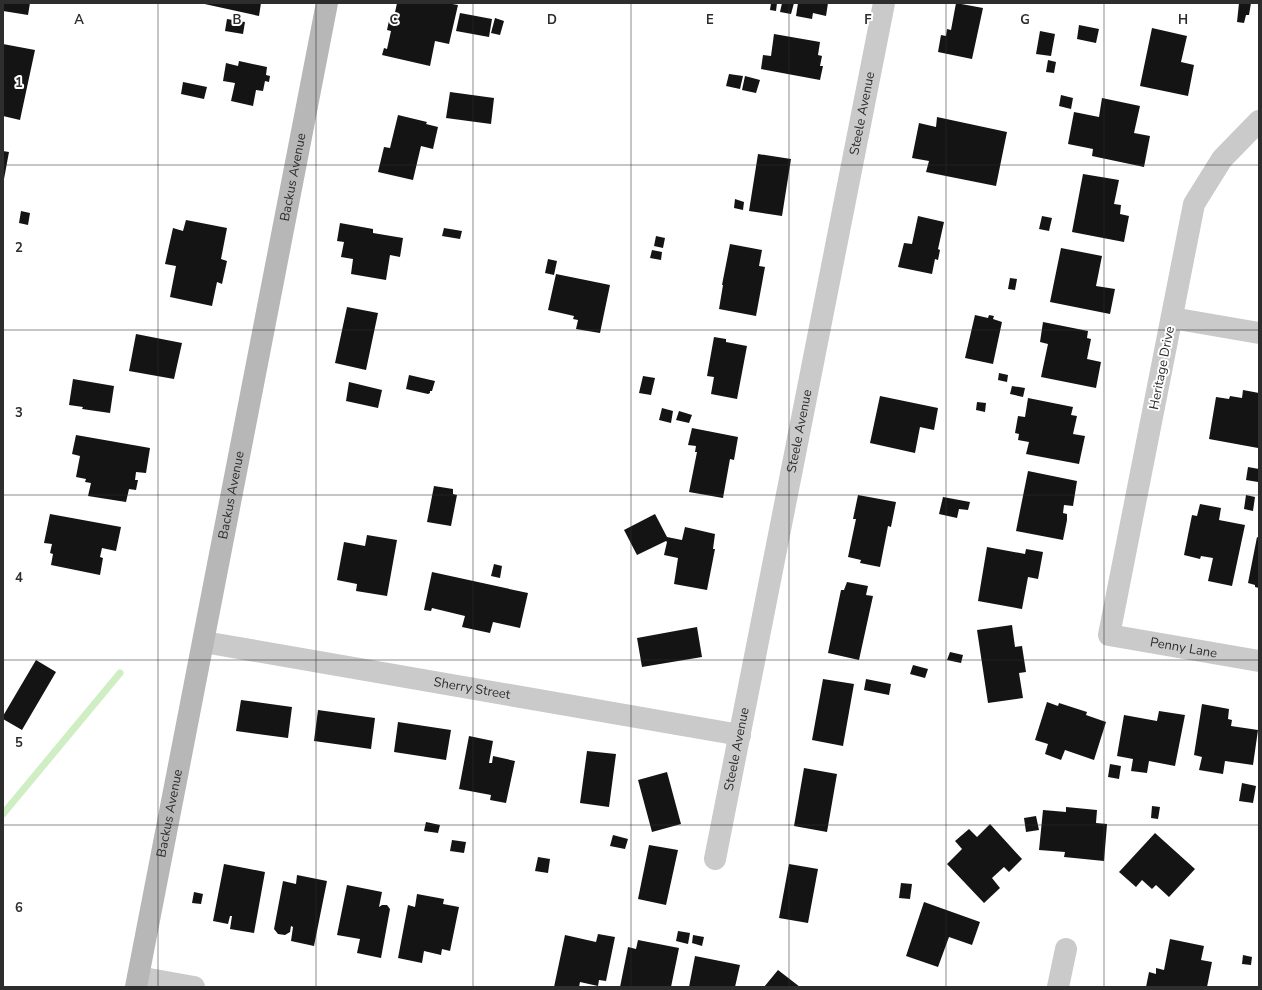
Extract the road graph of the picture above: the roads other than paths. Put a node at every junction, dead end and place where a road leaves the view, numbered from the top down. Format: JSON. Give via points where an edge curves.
{"nodes":[{"id":1,"x":327,"y":3,"type":"edge"},
{"id":2,"x":884,"y":3,"type":"edge"},
{"id":3,"x":1259,"y":121,"type":"edge"},
{"id":4,"x":1172,"y":318,"type":"junction"},
{"id":5,"x":1259,"y":333,"type":"edge"},
{"id":6,"x":1109,"y":635,"type":"joint"},
{"id":7,"x":204,"y":642,"type":"junction"},
{"id":8,"x":1259,"y":661,"type":"edge"},
{"id":9,"x":740,"y":735,"type":"junction"},
{"id":10,"x":715,"y":859,"type":"dead end"},
{"id":11,"x":1066,"y":949,"type":"dead end"},
{"id":12,"x":137,"y":982,"type":"edge"},
{"id":13,"x":194,"y":987,"type":"edge"},
{"id":14,"x":1058,"y":987,"type":"edge"}],
"edges":[{"from":1,"to":7,"type":"street","name":"Backus Avenue"},
{"from":2,"to":9,"type":"street","name":"Steele Avenue"},
{"from":3,"to":4,"type":"street","name":"Heritage Drive","via":[[1222,159],[1194,204]]},
{"from":4,"to":5,"type":"street"},
{"from":4,"to":6,"type":"street","name":"Heritage Drive"},
{"from":6,"to":8,"type":"street","name":"Penny Lane"},
{"from":7,"to":9,"type":"street","name":"Sherry Street"},
{"from":7,"to":12,"type":"street","name":"Backus Avenue"},
{"from":9,"to":10,"type":"street","name":"Steele Avenue"},
{"from":11,"to":14,"type":"street"},
{"from":12,"to":13,"type":"street"}]}
